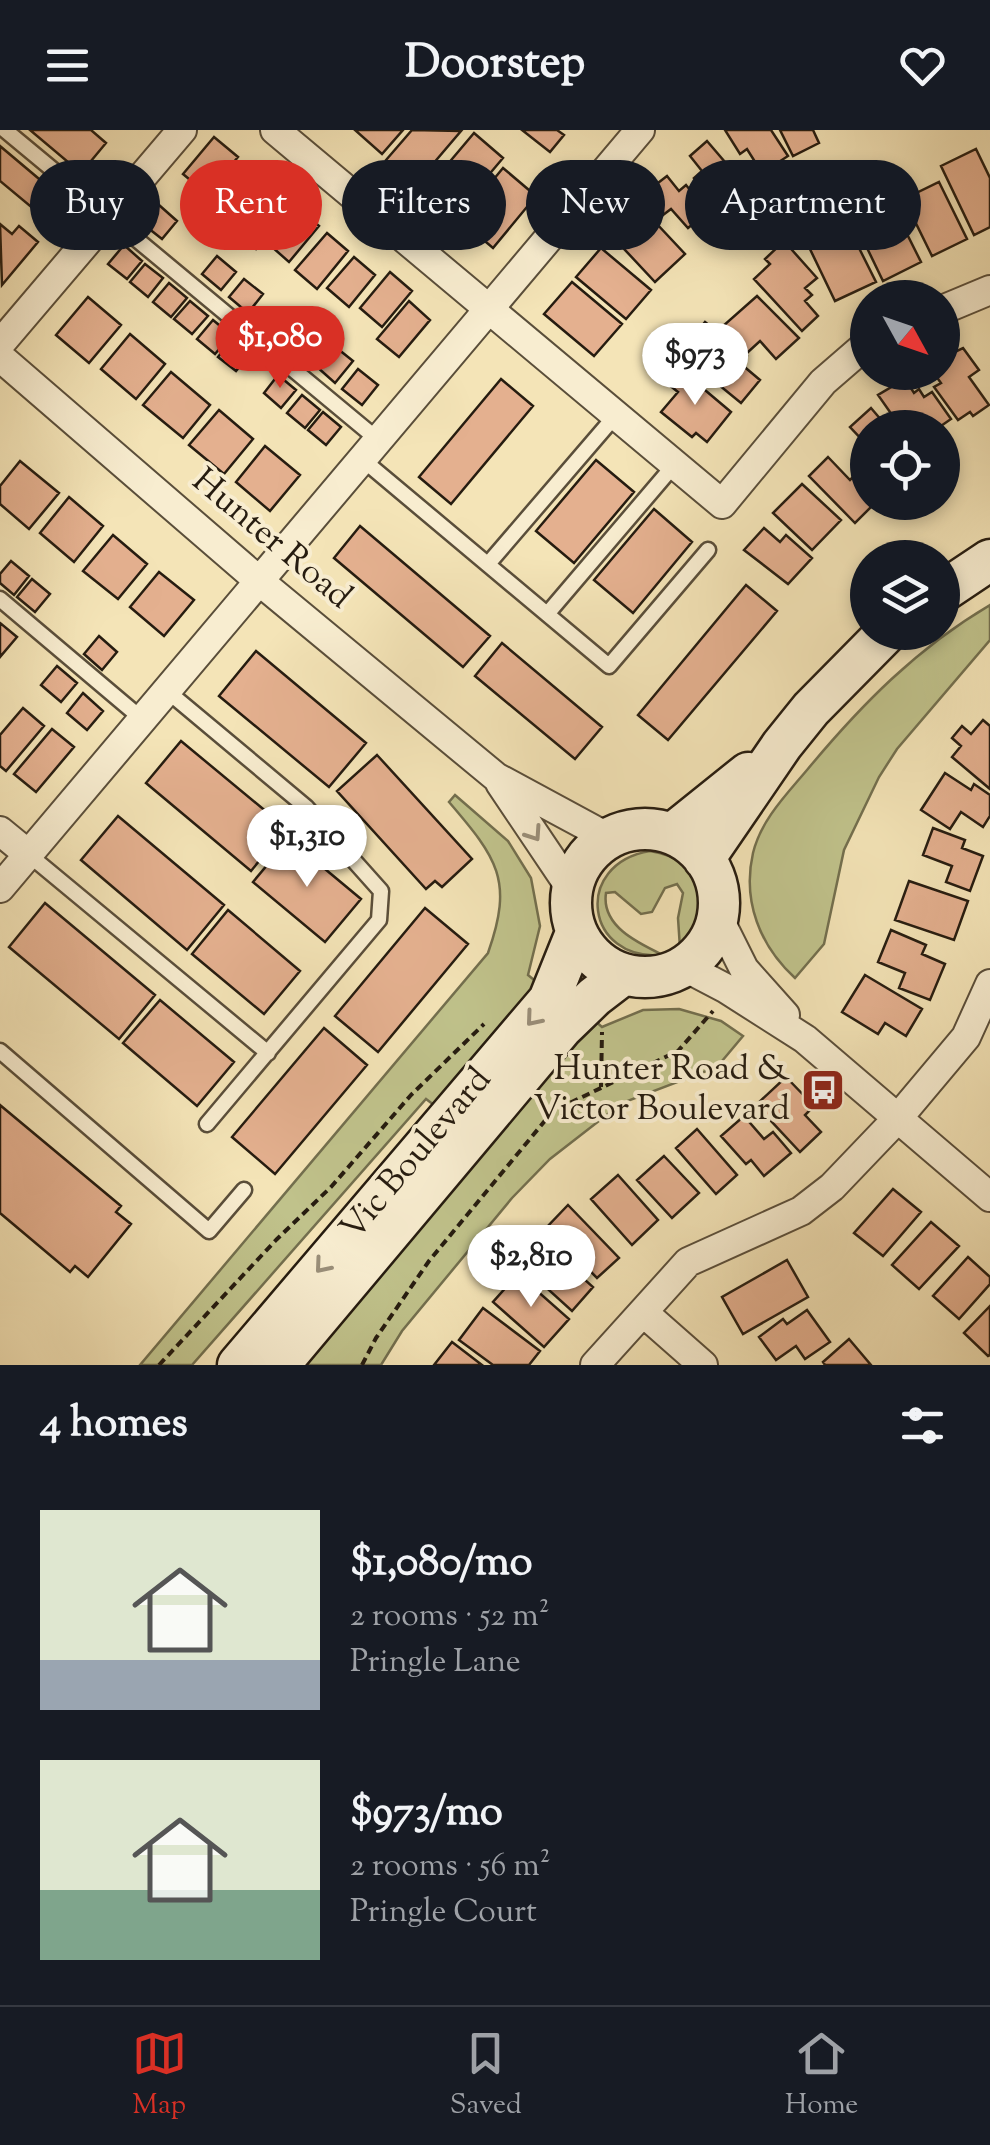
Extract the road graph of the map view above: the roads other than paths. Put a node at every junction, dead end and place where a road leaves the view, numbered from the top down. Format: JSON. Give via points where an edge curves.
{"nodes":[{"id":1,"x":6,"y":130,"type":"edge"},
{"id":2,"x":182,"y":130,"type":"edge"},
{"id":3,"x":276,"y":130,"type":"edge"},
{"id":4,"x":640,"y":130,"type":"edge"},
{"id":5,"x":42,"y":160,"type":"edge"},
{"id":6,"x":157,"y":160,"type":"edge"},
{"id":7,"x":80,"y":250,"type":"edge"},
{"id":8,"x":147,"y":250,"type":"edge"},
{"id":9,"x":990,"y":290,"type":"edge"},
{"id":10,"x":960,"y":302,"type":"edge"},
{"id":11,"x":488,"y":309,"type":"junction"},
{"id":12,"x":0,"y":344,"type":"edge"},
{"id":13,"x":0,"y":357,"type":"edge"},
{"id":14,"x":850,"y":358,"type":"edge"},
{"id":15,"x":616,"y":415,"type":"junction"},
{"id":16,"x":369,"y":449,"type":"junction"},
{"id":17,"x":674,"y":464,"type":"junction"},
{"id":18,"x":708,"y":550,"type":"dead end"},
{"id":19,"x":990,"y":560,"type":"edge"},
{"id":20,"x":488,"y":564,"type":"junction"},
{"id":21,"x":258,"y":580,"type":"junction"},
{"id":22,"x":960,"y":580,"type":"edge"},
{"id":23,"x":0,"y":599,"type":"edge"},
{"id":24,"x":548,"y":614,"type":"junction"},
{"id":25,"x":869,"y":650,"type":"edge"},
{"id":26,"x":166,"y":690,"type":"junction"},
{"id":27,"x":142,"y":719,"type":"junction"},
{"id":28,"x":782,"y":745,"type":"junction"},
{"id":29,"x":496,"y":777,"type":"junction"},
{"id":30,"x":0,"y":831,"type":"edge"},
{"id":31,"x":672,"y":834,"type":"junction"},
{"id":32,"x":609,"y":838,"type":"junction"},
{"id":33,"x":28,"y":854,"type":"junction"},
{"id":34,"x":704,"y":859,"type":"junction"},
{"id":35,"x":0,"y":888,"type":"edge"},
{"id":36,"x":572,"y":890,"type":"junction"},
{"id":37,"x":718,"y":917,"type":"junction"},
{"id":38,"x":576,"y":933,"type":"junction"},
{"id":39,"x":683,"y":966,"type":"junction"},
{"id":40,"x":624,"y":974,"type":"junction"},
{"id":41,"x":990,"y":984,"type":"edge"},
{"id":42,"x":805,"y":1039,"type":"junction"},
{"id":43,"x":0,"y":1051,"type":"edge"},
{"id":44,"x":268,"y":1053,"type":"junction"},
{"id":45,"x":898,"y":1118,"type":"junction"},
{"id":46,"x":208,"y":1124,"type":"dead end"},
{"id":47,"x":244,"y":1190,"type":"dead end"},
{"id":48,"x":990,"y":1197,"type":"edge"},
{"id":49,"x":644,"y":1313,"type":"junction"},
{"id":50,"x":238,"y":1365,"type":"edge"},
{"id":51,"x":279,"y":1365,"type":"edge"},
{"id":52,"x":595,"y":1365,"type":"edge"},
{"id":53,"x":703,"y":1365,"type":"edge"}],
"edges":[{"from":1,"to":5,"type":"lane"},
{"from":2,"to":6,"type":"street"},
{"from":3,"to":11,"type":"street"},
{"from":4,"to":11,"type":"street"},
{"from":7,"to":12,"type":"street"},
{"from":8,"to":16,"type":"lane"},
{"from":9,"to":10,"type":"street"},
{"from":11,"to":15,"type":"street"},
{"from":11,"to":16,"type":"street"},
{"from":13,"to":21,"type":"street","name":"Hunter Road"},
{"from":14,"to":17,"type":"street","via":[[722,504]]},
{"from":15,"to":17,"type":"street"},
{"from":15,"to":20,"type":"lane"},
{"from":16,"to":20,"type":"lane"},
{"from":16,"to":21,"type":"street"},
{"from":17,"to":24,"type":"lane"},
{"from":18,"to":24,"type":"lane","via":[[610,666]]},
{"from":19,"to":22,"type":"street"},
{"from":20,"to":24,"type":"lane"},
{"from":21,"to":26,"type":"street"},
{"from":21,"to":29,"type":"street","name":"Hunter Road"},
{"from":23,"to":27,"type":"lane"},
{"from":25,"to":28,"type":"street"},
{"from":26,"to":27,"type":"street"},
{"from":26,"to":44,"type":"lane","via":[[306,807],[380,892],[379,920]]},
{"from":27,"to":33,"type":"street"},
{"from":28,"to":31,"type":"street"},
{"from":28,"to":34,"type":"street"},
{"from":29,"to":32,"type":"street","name":"Hunter Road"},
{"from":29,"to":36,"type":"street","name":"Hunter Road","one_way":true},
{"from":30,"to":33,"type":"street"},
{"from":31,"to":32,"type":"street","via":[[629,830]]},
{"from":31,"to":34,"type":"street"},
{"from":32,"to":36,"type":"street","via":[[585,860]]},
{"from":33,"to":35,"type":"street"},
{"from":33,"to":44,"type":"lane"},
{"from":34,"to":37,"type":"street","via":[[719,896]]},
{"from":36,"to":38,"type":"street"},
{"from":37,"to":39,"type":"street","via":[[700,953]]},
{"from":37,"to":42,"type":"street","via":[[744,968]]},
{"from":38,"to":40,"type":"street","via":[[604,966]]},
{"from":38,"to":50,"type":"street","name":"Vic Boulevard","one_way":true,"via":[[550,1000]]},
{"from":39,"to":40,"type":"street","via":[[644,977]]},
{"from":39,"to":42,"type":"street"},
{"from":40,"to":51,"type":"street","name":"Vic Boulevard","via":[[562,1028]]},
{"from":41,"to":45,"type":"street","via":[[966,1037]]},
{"from":42,"to":45,"type":"street"},
{"from":43,"to":47,"type":"lane","via":[[210,1232]]},
{"from":44,"to":46,"type":"lane"},
{"from":45,"to":48,"type":"street"},
{"from":45,"to":49,"type":"street","via":[[801,1211],[688,1262]]},
{"from":49,"to":52,"type":"street"},
{"from":49,"to":53,"type":"street"}]}
